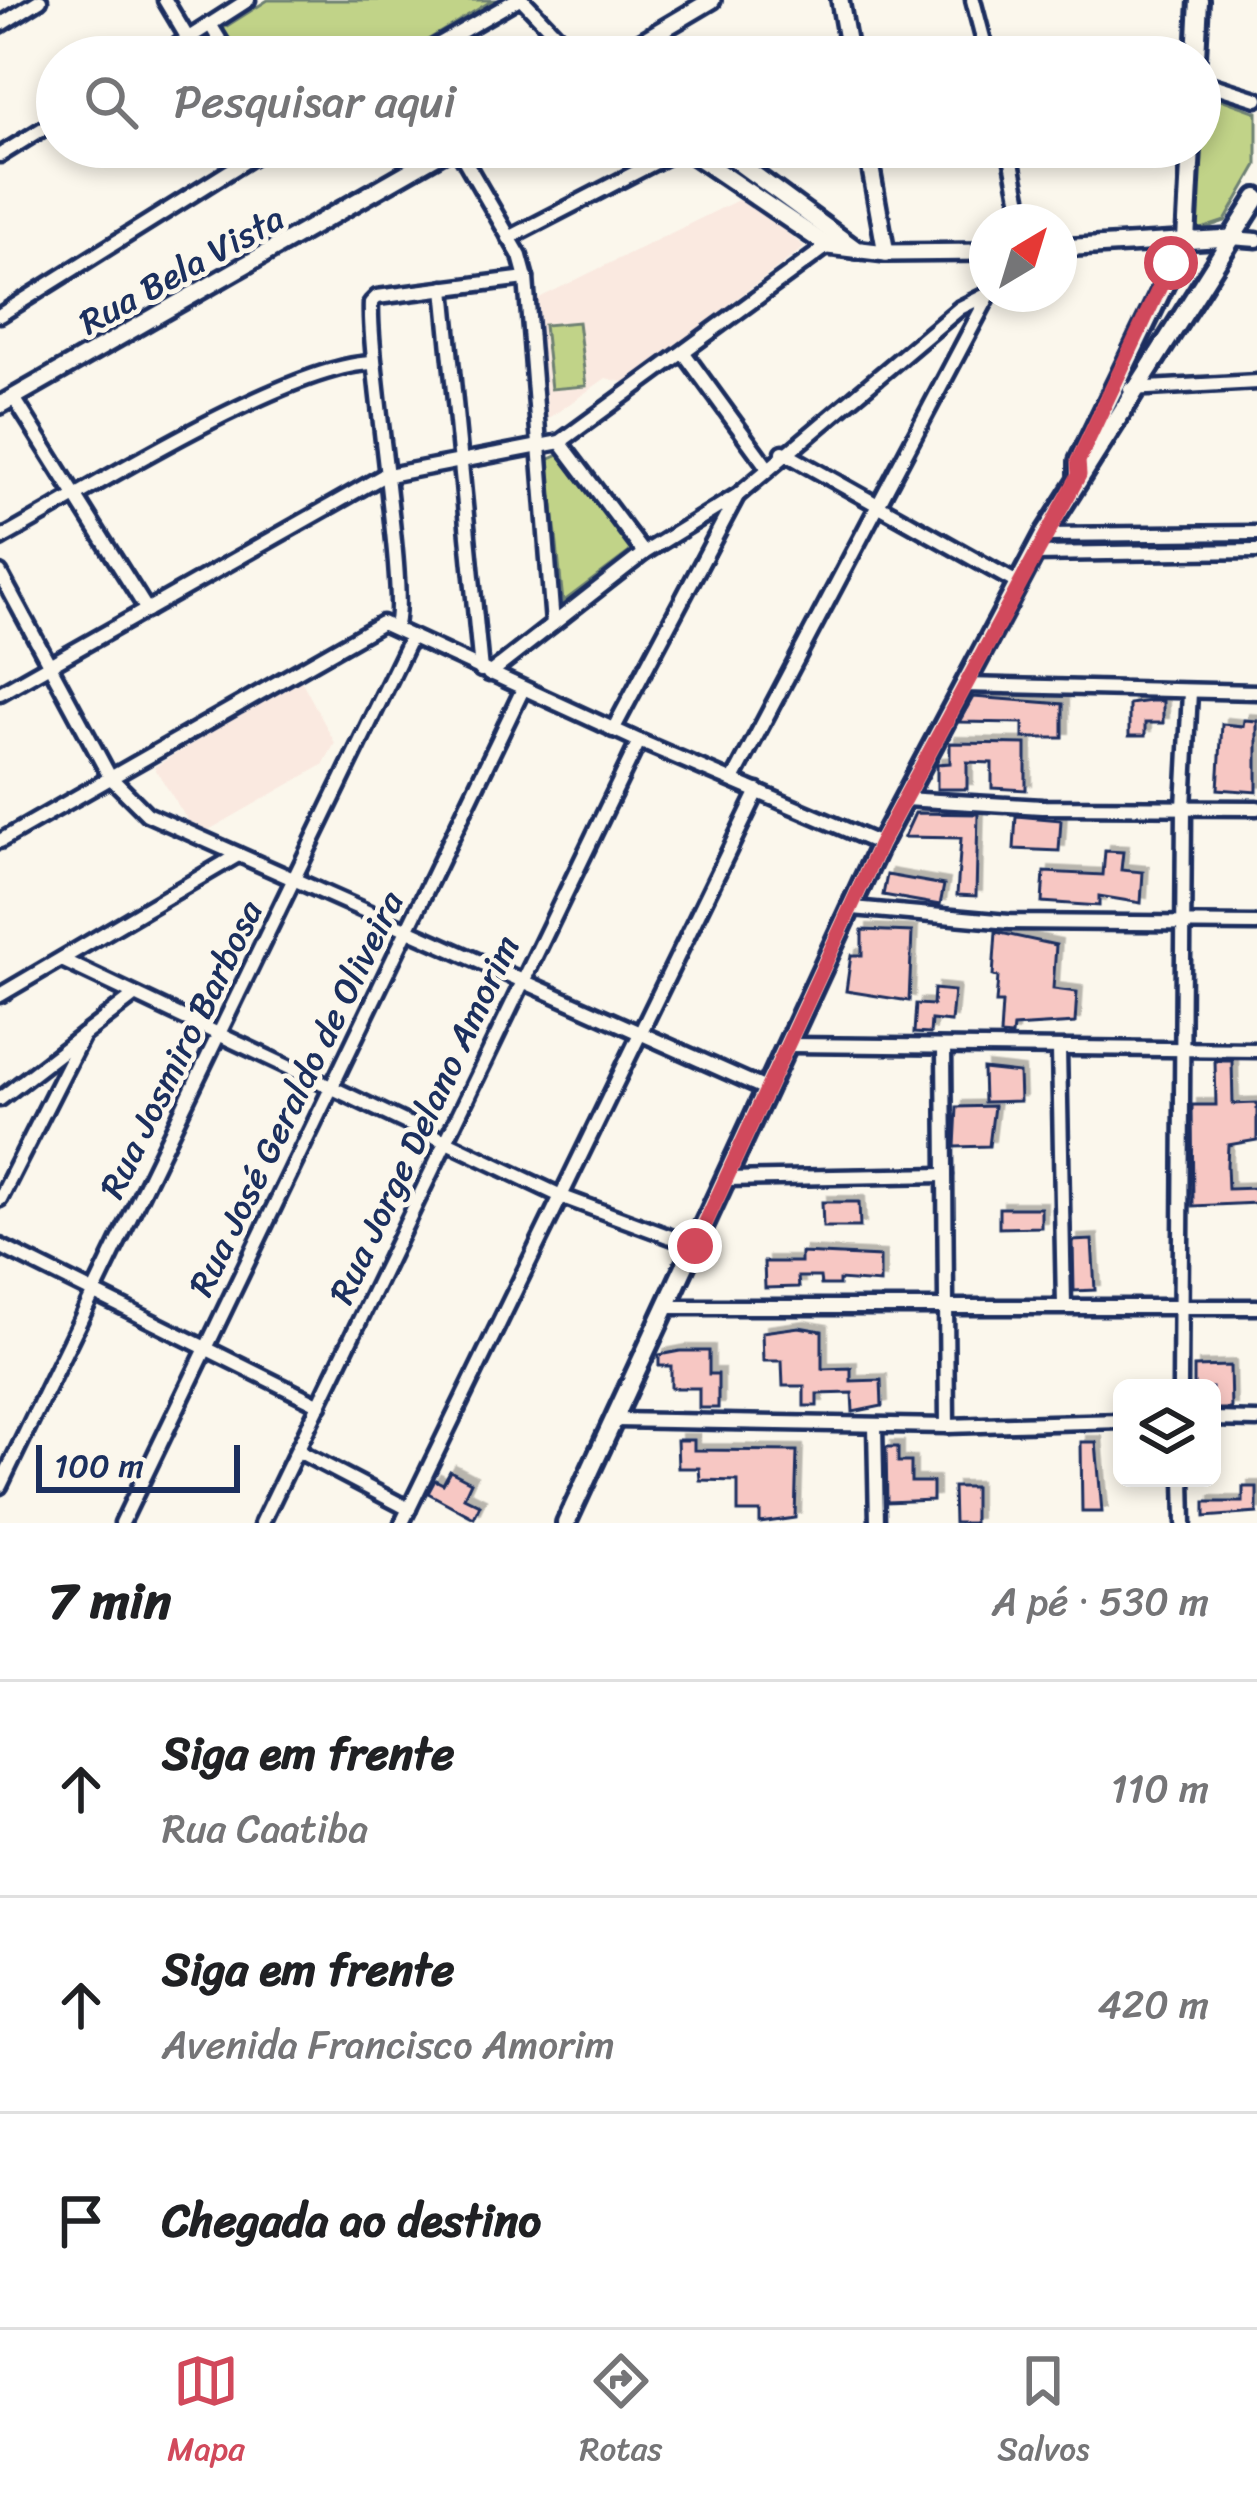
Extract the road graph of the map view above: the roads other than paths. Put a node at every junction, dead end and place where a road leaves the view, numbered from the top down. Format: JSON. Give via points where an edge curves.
{"nodes":[{"id":1,"x":40,"y":0,"type":"edge"},
{"id":2,"x":165,"y":0,"type":"edge"},
{"id":3,"x":248,"y":0,"type":"edge"},
{"id":4,"x":520,"y":0,"type":"edge"},
{"id":5,"x":712,"y":0,"type":"edge"},
{"id":6,"x":840,"y":0,"type":"edge"},
{"id":7,"x":973,"y":0,"type":"edge"},
{"id":8,"x":1199,"y":0,"type":"edge"},
{"id":9,"x":210,"y":24,"type":"junction"},
{"id":10,"x":0,"y":25,"type":"edge"},
{"id":11,"x":186,"y":36,"type":"edge"},
{"id":12,"x":192,"y":36,"type":"edge"},
{"id":13,"x":217,"y":36,"type":"edge"},
{"id":14,"x":455,"y":36,"type":"edge"},
{"id":15,"x":557,"y":36,"type":"edge"},
{"id":16,"x":651,"y":36,"type":"edge"},
{"id":17,"x":846,"y":36,"type":"edge"},
{"id":18,"x":982,"y":36,"type":"edge"},
{"id":19,"x":1197,"y":36,"type":"edge"},
{"id":20,"x":1221,"y":87,"type":"edge"},
{"id":21,"x":1257,"y":99,"type":"edge"},
{"id":22,"x":36,"y":133,"type":"edge"},
{"id":23,"x":0,"y":155,"type":"edge"},
{"id":24,"x":230,"y":168,"type":"edge"},
{"id":25,"x":417,"y":168,"type":"edge"},
{"id":26,"x":467,"y":168,"type":"edge"},
{"id":27,"x":643,"y":168,"type":"edge"},
{"id":28,"x":717,"y":168,"type":"edge"},
{"id":29,"x":743,"y":168,"type":"edge"},
{"id":30,"x":871,"y":168,"type":"edge"},
{"id":31,"x":1013,"y":168,"type":"edge"},
{"id":32,"x":1190,"y":168,"type":"edge"},
{"id":33,"x":1257,"y":198,"type":"edge"},
{"id":34,"x":1020,"y":204,"type":"edge"},
{"id":35,"x":509,"y":238,"type":"junction"},
{"id":36,"x":1231,"y":238,"type":"junction"},
{"id":37,"x":1186,"y":239,"type":"junction"},
{"id":38,"x":1257,"y":240,"type":"edge"},
{"id":39,"x":835,"y":241,"type":"junction"},
{"id":40,"x":1077,"y":247,"type":"edge"},
{"id":41,"x":969,"y":252,"type":"edge"},
{"id":42,"x":886,"y":253,"type":"junction"},
{"id":43,"x":526,"y":278,"type":"junction"},
{"id":44,"x":444,"y":288,"type":"junction"},
{"id":45,"x":969,"y":304,"type":"edge"},
{"id":46,"x":979,"y":312,"type":"edge"},
{"id":47,"x":0,"y":315,"type":"edge"},
{"id":48,"x":684,"y":352,"type":"junction"},
{"id":49,"x":374,"y":363,"type":"junction"},
{"id":50,"x":1257,"y":382,"type":"edge"},
{"id":51,"x":1137,"y":388,"type":"junction"},
{"id":52,"x":1111,"y":389,"type":"junction"},
{"id":53,"x":7,"y":402,"type":"edge"},
{"id":54,"x":560,"y":442,"type":"junction"},
{"id":55,"x":537,"y":446,"type":"junction"},
{"id":56,"x":783,"y":452,"type":"junction"},
{"id":57,"x":461,"y":460,"type":"junction"},
{"id":58,"x":767,"y":466,"type":"junction"},
{"id":59,"x":1079,"y":475,"type":"junction"},
{"id":60,"x":383,"y":476,"type":"junction"},
{"id":61,"x":738,"y":495,"type":"junction"},
{"id":62,"x":77,"y":497,"type":"junction"},
{"id":63,"x":875,"y":506,"type":"junction"},
{"id":64,"x":1257,"y":533,"type":"edge"},
{"id":65,"x":1044,"y":535,"type":"junction"},
{"id":66,"x":0,"y":539,"type":"edge"},
{"id":67,"x":1257,"y":551,"type":"edge"},
{"id":68,"x":644,"y":553,"type":"junction"},
{"id":69,"x":1034,"y":554,"type":"junction"},
{"id":70,"x":0,"y":572,"type":"edge"},
{"id":71,"x":1017,"y":583,"type":"junction"},
{"id":72,"x":147,"y":610,"type":"junction"},
{"id":73,"x":554,"y":624,"type":"junction"},
{"id":74,"x":389,"y":625,"type":"junction"},
{"id":75,"x":411,"y":638,"type":"junction"},
{"id":76,"x":52,"y":664,"type":"junction"},
{"id":77,"x":485,"y":672,"type":"junction"},
{"id":78,"x":964,"y":685,"type":"junction"},
{"id":79,"x":523,"y":689,"type":"junction"},
{"id":80,"x":1190,"y":692,"type":"junction"},
{"id":81,"x":1257,"y":692,"type":"edge"},
{"id":82,"x":0,"y":693,"type":"edge"},
{"id":83,"x":613,"y":730,"type":"junction"},
{"id":84,"x":639,"y":741,"type":"junction"},
{"id":85,"x":110,"y":777,"type":"junction"},
{"id":86,"x":733,"y":780,"type":"junction"},
{"id":87,"x":758,"y":791,"type":"junction"},
{"id":88,"x":904,"y":799,"type":"junction"},
{"id":89,"x":1184,"y":807,"type":"junction"},
{"id":90,"x":1257,"y":808,"type":"edge"},
{"id":91,"x":0,"y":841,"type":"edge"},
{"id":92,"x":880,"y":844,"type":"junction"},
{"id":93,"x":238,"y":855,"type":"junction"},
{"id":94,"x":295,"y":882,"type":"junction"},
{"id":95,"x":853,"y":908,"type":"junction"},
{"id":96,"x":1182,"y":922,"type":"junction"},
{"id":97,"x":1257,"y":924,"type":"edge"},
{"id":98,"x":407,"y":932,"type":"junction"},
{"id":99,"x":62,"y":960,"type":"junction"},
{"id":100,"x":520,"y":982,"type":"junction"},
{"id":101,"x":0,"y":995,"type":"edge"},
{"id":102,"x":134,"y":996,"type":"junction"},
{"id":103,"x":83,"y":1035,"type":"junction"},
{"id":104,"x":638,"y":1035,"type":"junction"},
{"id":105,"x":217,"y":1037,"type":"junction"},
{"id":106,"x":790,"y":1045,"type":"junction"},
{"id":107,"x":944,"y":1048,"type":"junction"},
{"id":108,"x":1059,"y":1049,"type":"junction"},
{"id":109,"x":1257,"y":1050,"type":"edge"},
{"id":110,"x":1182,"y":1051,"type":"junction"},
{"id":111,"x":768,"y":1090,"type":"junction"},
{"id":112,"x":333,"y":1092,"type":"junction"},
{"id":113,"x":0,"y":1099,"type":"edge"},
{"id":114,"x":446,"y":1144,"type":"junction"},
{"id":115,"x":945,"y":1175,"type":"junction"},
{"id":116,"x":726,"y":1179,"type":"junction"},
{"id":117,"x":562,"y":1197,"type":"junction"},
{"id":118,"x":0,"y":1199,"type":"edge"},
{"id":119,"x":0,"y":1246,"type":"edge"},
{"id":120,"x":695,"y":1246,"type":"junction"},
{"id":121,"x":95,"y":1294,"type":"junction"},
{"id":122,"x":1064,"y":1306,"type":"junction"},
{"id":123,"x":667,"y":1307,"type":"junction"},
{"id":124,"x":1178,"y":1307,"type":"junction"},
{"id":125,"x":1257,"y":1307,"type":"edge"},
{"id":126,"x":949,"y":1308,"type":"junction"},
{"id":127,"x":205,"y":1348,"type":"junction"},
{"id":128,"x":1180,"y":1379,"type":"edge"},
{"id":129,"x":320,"y":1405,"type":"junction"},
{"id":130,"x":1221,"y":1419,"type":"edge"},
{"id":131,"x":616,"y":1420,"type":"junction"},
{"id":132,"x":1257,"y":1420,"type":"edge"},
{"id":133,"x":1113,"y":1421,"type":"edge"},
{"id":134,"x":875,"y":1426,"type":"junction"},
{"id":135,"x":947,"y":1426,"type":"junction"},
{"id":136,"x":298,"y":1451,"type":"junction"},
{"id":137,"x":0,"y":1486,"type":"edge"},
{"id":138,"x":1183,"y":1487,"type":"edge"},
{"id":139,"x":405,"y":1516,"type":"edge"},
{"id":140,"x":122,"y":1523,"type":"edge"},
{"id":141,"x":262,"y":1523,"type":"edge"},
{"id":142,"x":566,"y":1523,"type":"edge"},
{"id":143,"x":877,"y":1523,"type":"edge"},
{"id":144,"x":1184,"y":1523,"type":"edge"}],
"edges":[{"from":1,"to":10,"type":"street"},
{"from":2,"to":11,"type":"street"},
{"from":3,"to":9,"type":"street"},
{"from":4,"to":14,"type":"street"},
{"from":4,"to":15,"type":"street"},
{"from":5,"to":16,"type":"street"},
{"from":6,"to":17,"type":"street"},
{"from":7,"to":18,"type":"street"},
{"from":8,"to":19,"type":"main road"},
{"from":9,"to":12,"type":"street"},
{"from":9,"to":13,"type":"street"},
{"from":20,"to":21,"type":"street"},
{"from":22,"to":23,"type":"street"},
{"from":24,"to":47,"type":"street"},
{"from":25,"to":53,"type":"street","name":"Rua Bela Vista"},
{"from":26,"to":35,"type":"street"},
{"from":27,"to":35,"type":"street"},
{"from":28,"to":39,"type":"street"},
{"from":29,"to":39,"type":"street"},
{"from":30,"to":42,"type":"street"},
{"from":31,"to":34,"type":"street"},
{"from":32,"to":37,"type":"main road"},
{"from":33,"to":36,"type":"main road"},
{"from":35,"to":43,"type":"street"},
{"from":36,"to":37,"type":"street"},
{"from":36,"to":38,"type":"street"},
{"from":36,"to":51,"type":"main road"},
{"from":37,"to":40,"type":"street"},
{"from":37,"to":52,"type":"main road"},
{"from":39,"to":42,"type":"street"},
{"from":39,"to":48,"type":"street"},
{"from":41,"to":42,"type":"street"},
{"from":43,"to":44,"type":"street"},
{"from":43,"to":55,"type":"street"},
{"from":44,"to":49,"type":"street","via":[[372,300]]},
{"from":44,"to":57,"type":"street"},
{"from":45,"to":56,"type":"street"},
{"from":46,"to":63,"type":"street"},
{"from":48,"to":54,"type":"street"},
{"from":48,"to":58,"type":"street"},
{"from":49,"to":60,"type":"street"},
{"from":49,"to":62,"type":"street","via":[[289,385]]},
{"from":50,"to":51,"type":"street"},
{"from":51,"to":52,"type":"street"},
{"from":51,"to":59,"type":"main road"},
{"from":52,"to":59,"type":"main road"},
{"from":53,"to":62,"type":"street"},
{"from":54,"to":55,"type":"street"},
{"from":54,"to":68,"type":"street"},
{"from":55,"to":57,"type":"street"},
{"from":55,"to":73,"type":"street"},
{"from":56,"to":58,"type":"street"},
{"from":56,"to":63,"type":"street"},
{"from":57,"to":60,"type":"street"},
{"from":57,"to":77,"type":"street"},
{"from":58,"to":61,"type":"street"},
{"from":59,"to":65,"type":"main road"},
{"from":60,"to":72,"type":"street"},
{"from":60,"to":74,"type":"street","via":[[400,619]]},
{"from":61,"to":68,"type":"street"},
{"from":61,"to":83,"type":"street"},
{"from":62,"to":66,"type":"street"},
{"from":62,"to":72,"type":"street"},
{"from":63,"to":71,"type":"street"},
{"from":63,"to":86,"type":"street"},
{"from":64,"to":65,"type":"street"},
{"from":65,"to":69,"type":"main road"},
{"from":67,"to":69,"type":"street"},
{"from":68,"to":73,"type":"street"},
{"from":69,"to":71,"type":"main road"},
{"from":70,"to":76,"type":"street"},
{"from":71,"to":78,"type":"main road"},
{"from":72,"to":76,"type":"street"},
{"from":73,"to":77,"type":"street"},
{"from":74,"to":75,"type":"street"},
{"from":74,"to":85,"type":"street"},
{"from":75,"to":77,"type":"street"},
{"from":75,"to":94,"type":"street","name":"Rua Josmiro Barbosa"},
{"from":76,"to":82,"type":"street"},
{"from":76,"to":85,"type":"street"},
{"from":77,"to":79,"type":"street"},
{"from":78,"to":80,"type":"street"},
{"from":78,"to":88,"type":"main road"},
{"from":79,"to":83,"type":"street"},
{"from":79,"to":98,"type":"street","name":"Rua José Geraldo de Oliveira"},
{"from":80,"to":81,"type":"street"},
{"from":80,"to":89,"type":"street"},
{"from":83,"to":84,"type":"street"},
{"from":84,"to":86,"type":"street"},
{"from":84,"to":100,"type":"street","name":"Rua Jorge Delano Amorim"},
{"from":85,"to":91,"type":"street"},
{"from":85,"to":93,"type":"street","via":[[147,814]]},
{"from":86,"to":87,"type":"street"},
{"from":87,"to":92,"type":"street"},
{"from":87,"to":104,"type":"street"},
{"from":88,"to":89,"type":"street"},
{"from":88,"to":92,"type":"main road"},
{"from":89,"to":90,"type":"street"},
{"from":89,"to":96,"type":"street"},
{"from":92,"to":95,"type":"main road"},
{"from":93,"to":94,"type":"street"},
{"from":93,"to":99,"type":"street"},
{"from":94,"to":98,"type":"street"},
{"from":94,"to":105,"type":"street","name":"Rua Josmiro Barbosa"},
{"from":95,"to":96,"type":"street","via":[[1009,922]]},
{"from":95,"to":106,"type":"main road"},
{"from":96,"to":97,"type":"street"},
{"from":96,"to":110,"type":"street"},
{"from":98,"to":100,"type":"street"},
{"from":98,"to":112,"type":"street","name":"Rua José Geraldo de Oliveira"},
{"from":99,"to":101,"type":"street"},
{"from":99,"to":102,"type":"street"},
{"from":100,"to":104,"type":"street"},
{"from":100,"to":114,"type":"street","name":"Rua Jorge Delano Amorim"},
{"from":102,"to":103,"type":"street"},
{"from":102,"to":105,"type":"street"},
{"from":103,"to":113,"type":"street"},
{"from":103,"to":118,"type":"street"},
{"from":104,"to":111,"type":"street"},
{"from":104,"to":117,"type":"street"},
{"from":105,"to":112,"type":"street"},
{"from":105,"to":121,"type":"street","name":"Rua Josmiro Barbosa"},
{"from":106,"to":107,"type":"street"},
{"from":106,"to":111,"type":"main road"},
{"from":107,"to":108,"type":"street"},
{"from":107,"to":115,"type":"street"},
{"from":108,"to":110,"type":"street"},
{"from":108,"to":122,"type":"street"},
{"from":109,"to":110,"type":"street"},
{"from":110,"to":124,"type":"street"},
{"from":111,"to":116,"type":"main road"},
{"from":112,"to":114,"type":"street"},
{"from":112,"to":127,"type":"street","name":"Rua José Geraldo de Oliveira"},
{"from":114,"to":117,"type":"street"},
{"from":114,"to":129,"type":"street","name":"Rua Jorge Delano Amorim"},
{"from":115,"to":116,"type":"street"},
{"from":115,"to":126,"type":"street"},
{"from":116,"to":120,"type":"main road"},
{"from":117,"to":120,"type":"street"},
{"from":117,"to":139,"type":"street"},
{"from":119,"to":121,"type":"street"},
{"from":120,"to":123,"type":"main road"},
{"from":121,"to":127,"type":"street"},
{"from":121,"to":137,"type":"street","name":"Rua Josmiro Barbosa"},
{"from":122,"to":124,"type":"street"},
{"from":122,"to":126,"type":"street"},
{"from":123,"to":126,"type":"street"},
{"from":123,"to":131,"type":"main road"},
{"from":124,"to":125,"type":"street"},
{"from":124,"to":128,"type":"street"},
{"from":126,"to":135,"type":"street"},
{"from":127,"to":129,"type":"street"},
{"from":127,"to":140,"type":"street","name":"Rua José Geraldo de Oliveira"},
{"from":129,"to":136,"type":"street","name":"Rua Jorge Delano Amorim"},
{"from":130,"to":132,"type":"street"},
{"from":131,"to":134,"type":"street"},
{"from":131,"to":142,"type":"main road"},
{"from":133,"to":135,"type":"street"},
{"from":134,"to":135,"type":"street"},
{"from":134,"to":143,"type":"street"},
{"from":136,"to":139,"type":"street"},
{"from":136,"to":141,"type":"street","name":"Rua Jorge Delano Amorim"},
{"from":138,"to":144,"type":"street"}]}
